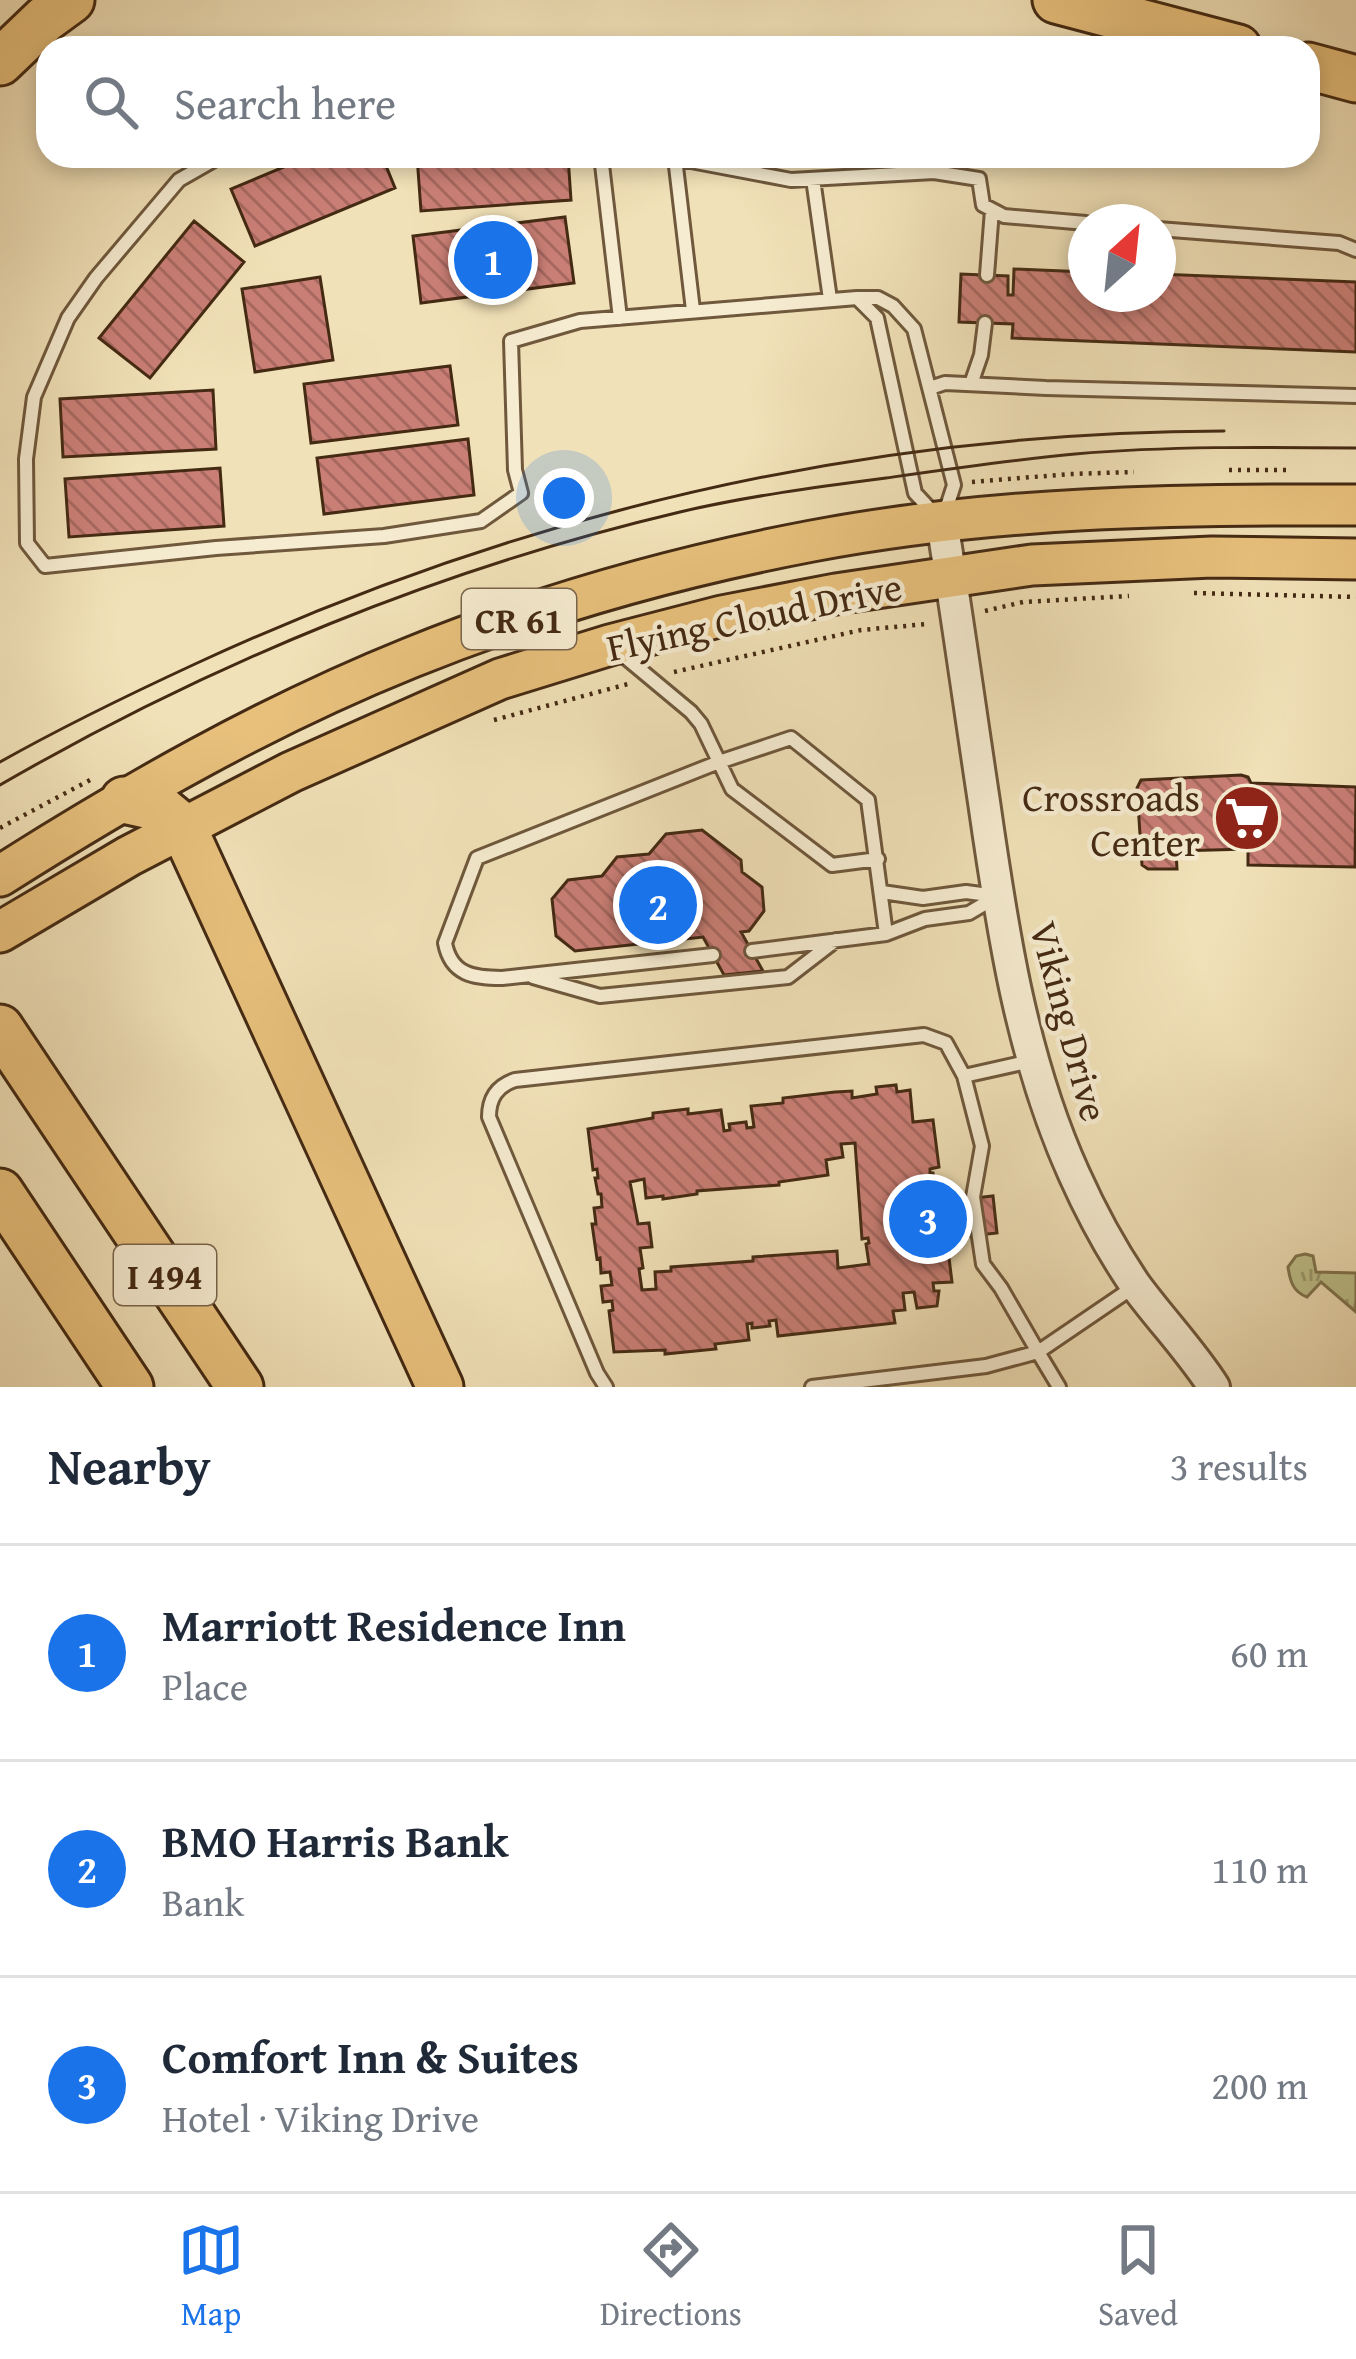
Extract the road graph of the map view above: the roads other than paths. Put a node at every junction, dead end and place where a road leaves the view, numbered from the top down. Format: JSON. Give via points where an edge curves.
{"nodes":[{"id":1,"x":71,"y":0,"type":"edge"},
{"id":2,"x":1056,"y":0,"type":"edge"},
{"id":3,"x":1192,"y":36,"type":"edge"},
{"id":4,"x":0,"y":62,"type":"edge"},
{"id":5,"x":1320,"y":70,"type":"edge"},
{"id":6,"x":1356,"y":79,"type":"edge"},
{"id":7,"x":200,"y":168,"type":"edge"},
{"id":8,"x":602,"y":168,"type":"edge"},
{"id":9,"x":676,"y":168,"type":"edge"},
{"id":10,"x":728,"y":168,"type":"edge"},
{"id":11,"x":813,"y":179,"type":"junction"},
{"id":12,"x":992,"y":210,"type":"junction"},
{"id":13,"x":1068,"y":221,"type":"edge"},
{"id":14,"x":1176,"y":230,"type":"edge"},
{"id":15,"x":1356,"y":250,"type":"edge"},
{"id":16,"x":987,"y":275,"type":"dead end"},
{"id":17,"x":857,"y":298,"type":"junction"},
{"id":18,"x":830,"y":299,"type":"junction"},
{"id":19,"x":693,"y":310,"type":"junction"},
{"id":20,"x":620,"y":317,"type":"junction"},
{"id":21,"x":985,"y":323,"type":"dead end"},
{"id":22,"x":971,"y":384,"type":"junction"},
{"id":23,"x":930,"y":388,"type":"junction"},
{"id":24,"x":1356,"y":396,"type":"edge"},
{"id":25,"x":1356,"y":505,"type":"edge"},
{"id":26,"x":942,"y":522,"type":"junction"},
{"id":27,"x":1343,"y":562,"type":"edge"},
{"id":28,"x":950,"y":576,"type":"junction"},
{"id":29,"x":610,"y":645,"type":"junction"},
{"id":30,"x":719,"y":762,"type":"junction"},
{"id":31,"x":124,"y":800,"type":"junction"},
{"id":32,"x":184,"y":826,"type":"junction"},
{"id":33,"x":878,"y":859,"type":"junction"},
{"id":34,"x":0,"y":875,"type":"edge"},
{"id":35,"x":882,"y":892,"type":"junction"},
{"id":36,"x":997,"y":896,"type":"junction"},
{"id":37,"x":6,"y":928,"type":"edge"},
{"id":38,"x":886,"y":934,"type":"junction"},
{"id":39,"x":836,"y":940,"type":"junction"},
{"id":40,"x":752,"y":951,"type":"dead end"},
{"id":41,"x":713,"y":955,"type":"dead end"},
{"id":42,"x":526,"y":975,"type":"junction"},
{"id":43,"x":0,"y":1013,"type":"edge"},
{"id":44,"x":12,"y":1045,"type":"edge"},
{"id":45,"x":1032,"y":1061,"type":"junction"},
{"id":46,"x":964,"y":1076,"type":"junction"},
{"id":47,"x":5,"y":1202,"type":"edge"},
{"id":48,"x":1136,"y":1285,"type":"junction"},
{"id":49,"x":1038,"y":1352,"type":"junction"},
{"id":50,"x":1206,"y":1374,"type":"edge"},
{"id":51,"x":130,"y":1387,"type":"edge"},
{"id":52,"x":240,"y":1387,"type":"edge"},
{"id":53,"x":440,"y":1387,"type":"edge"},
{"id":54,"x":606,"y":1387,"type":"edge"},
{"id":55,"x":812,"y":1387,"type":"edge"},
{"id":56,"x":1059,"y":1387,"type":"edge"},
{"id":57,"x":1234,"y":1387,"type":"edge"}],
"edges":[{"from":1,"to":4,"type":"highway"},
{"from":2,"to":3,"type":"highway"},
{"from":5,"to":6,"type":"highway"},
{"from":7,"to":20,"type":"lane","via":[[179,180],[96,278],[68,318],[34,397],[27,543],[45,566],[481,521],[520,493],[511,341]]},
{"from":8,"to":20,"type":"lane"},
{"from":9,"to":19,"type":"lane"},
{"from":10,"to":11,"type":"lane"},
{"from":11,"to":12,"type":"lane","via":[[934,172],[979,179],[983,205]]},
{"from":11,"to":18,"type":"lane"},
{"from":12,"to":13,"type":"lane"},
{"from":12,"to":16,"type":"lane"},
{"from":14,"to":15,"type":"lane"},
{"from":17,"to":18,"type":"lane"},
{"from":17,"to":23,"type":"lane","via":[[878,298],[905,317]]},
{"from":17,"to":26,"type":"lane","via":[[877,318],[915,493]]},
{"from":18,"to":19,"type":"lane"},
{"from":19,"to":20,"type":"lane"},
{"from":21,"to":22,"type":"lane"},
{"from":22,"to":23,"type":"lane"},
{"from":22,"to":24,"type":"lane"},
{"from":23,"to":26,"type":"lane","via":[[954,485]]},
{"from":25,"to":26,"type":"main road","name":"Flying Cloud Drive","number":"CR 61","via":[[1095,509]]},
{"from":26,"to":28,"type":"street","name":"Viking Drive"},
{"from":26,"to":31,"type":"main road","name":"Flying Cloud Drive","number":"CR 61","via":[[812,541],[527,616],[314,701]]},
{"from":27,"to":28,"type":"main road","name":"Flying Cloud Drive","number":"CR 61","via":[[1150,559]]},
{"from":28,"to":29,"type":"main road","name":"Flying Cloud Drive","number":"CR 61","via":[[722,616]]},
{"from":28,"to":36,"type":"street","name":"Viking Drive"},
{"from":29,"to":30,"type":"lane","via":[[692,712]]},
{"from":29,"to":32,"type":"main road","name":"Flying Cloud Drive","number":"CR 61","via":[[500,679]]},
{"from":30,"to":33,"type":"lane","via":[[732,789],[832,865]]},
{"from":30,"to":33,"type":"lane","via":[[790,738],[868,800]]},
{"from":30,"to":42,"type":"lane","via":[[477,858],[447,955],[478,978]]},
{"from":31,"to":32,"type":"highway","via":[[160,808]]},
{"from":31,"to":34,"type":"main road","name":"Flying Cloud Drive","number":"CR 61"},
{"from":32,"to":37,"type":"main road","name":"Flying Cloud Drive","number":"CR 61"},
{"from":32,"to":53,"type":"highway"},
{"from":33,"to":35,"type":"lane"},
{"from":35,"to":36,"type":"lane"},
{"from":35,"to":38,"type":"lane"},
{"from":36,"to":38,"type":"lane","via":[[970,914]]},
{"from":36,"to":45,"type":"street","name":"Viking Drive"},
{"from":38,"to":39,"type":"lane"},
{"from":39,"to":40,"type":"lane"},
{"from":39,"to":42,"type":"lane","via":[[788,977],[599,996]]},
{"from":41,"to":42,"type":"lane"},
{"from":43,"to":44,"type":"highway"},
{"from":44,"to":52,"type":"highway","number":"I 494"},
{"from":45,"to":46,"type":"lane"},
{"from":45,"to":48,"type":"street","name":"Viking Drive","via":[[1075,1176]]},
{"from":46,"to":49,"type":"lane","via":[[982,1146],[973,1197],[983,1264]]},
{"from":46,"to":54,"type":"lane","via":[[946,1043],[924,1035],[505,1083],[489,1117]]},
{"from":47,"to":51,"type":"highway","number":"I 494"},
{"from":48,"to":49,"type":"lane"},
{"from":48,"to":50,"type":"street","name":"Viking Drive"},
{"from":49,"to":55,"type":"lane"},
{"from":49,"to":56,"type":"lane"},
{"from":50,"to":57,"type":"street","name":"Viking Drive"}]}
